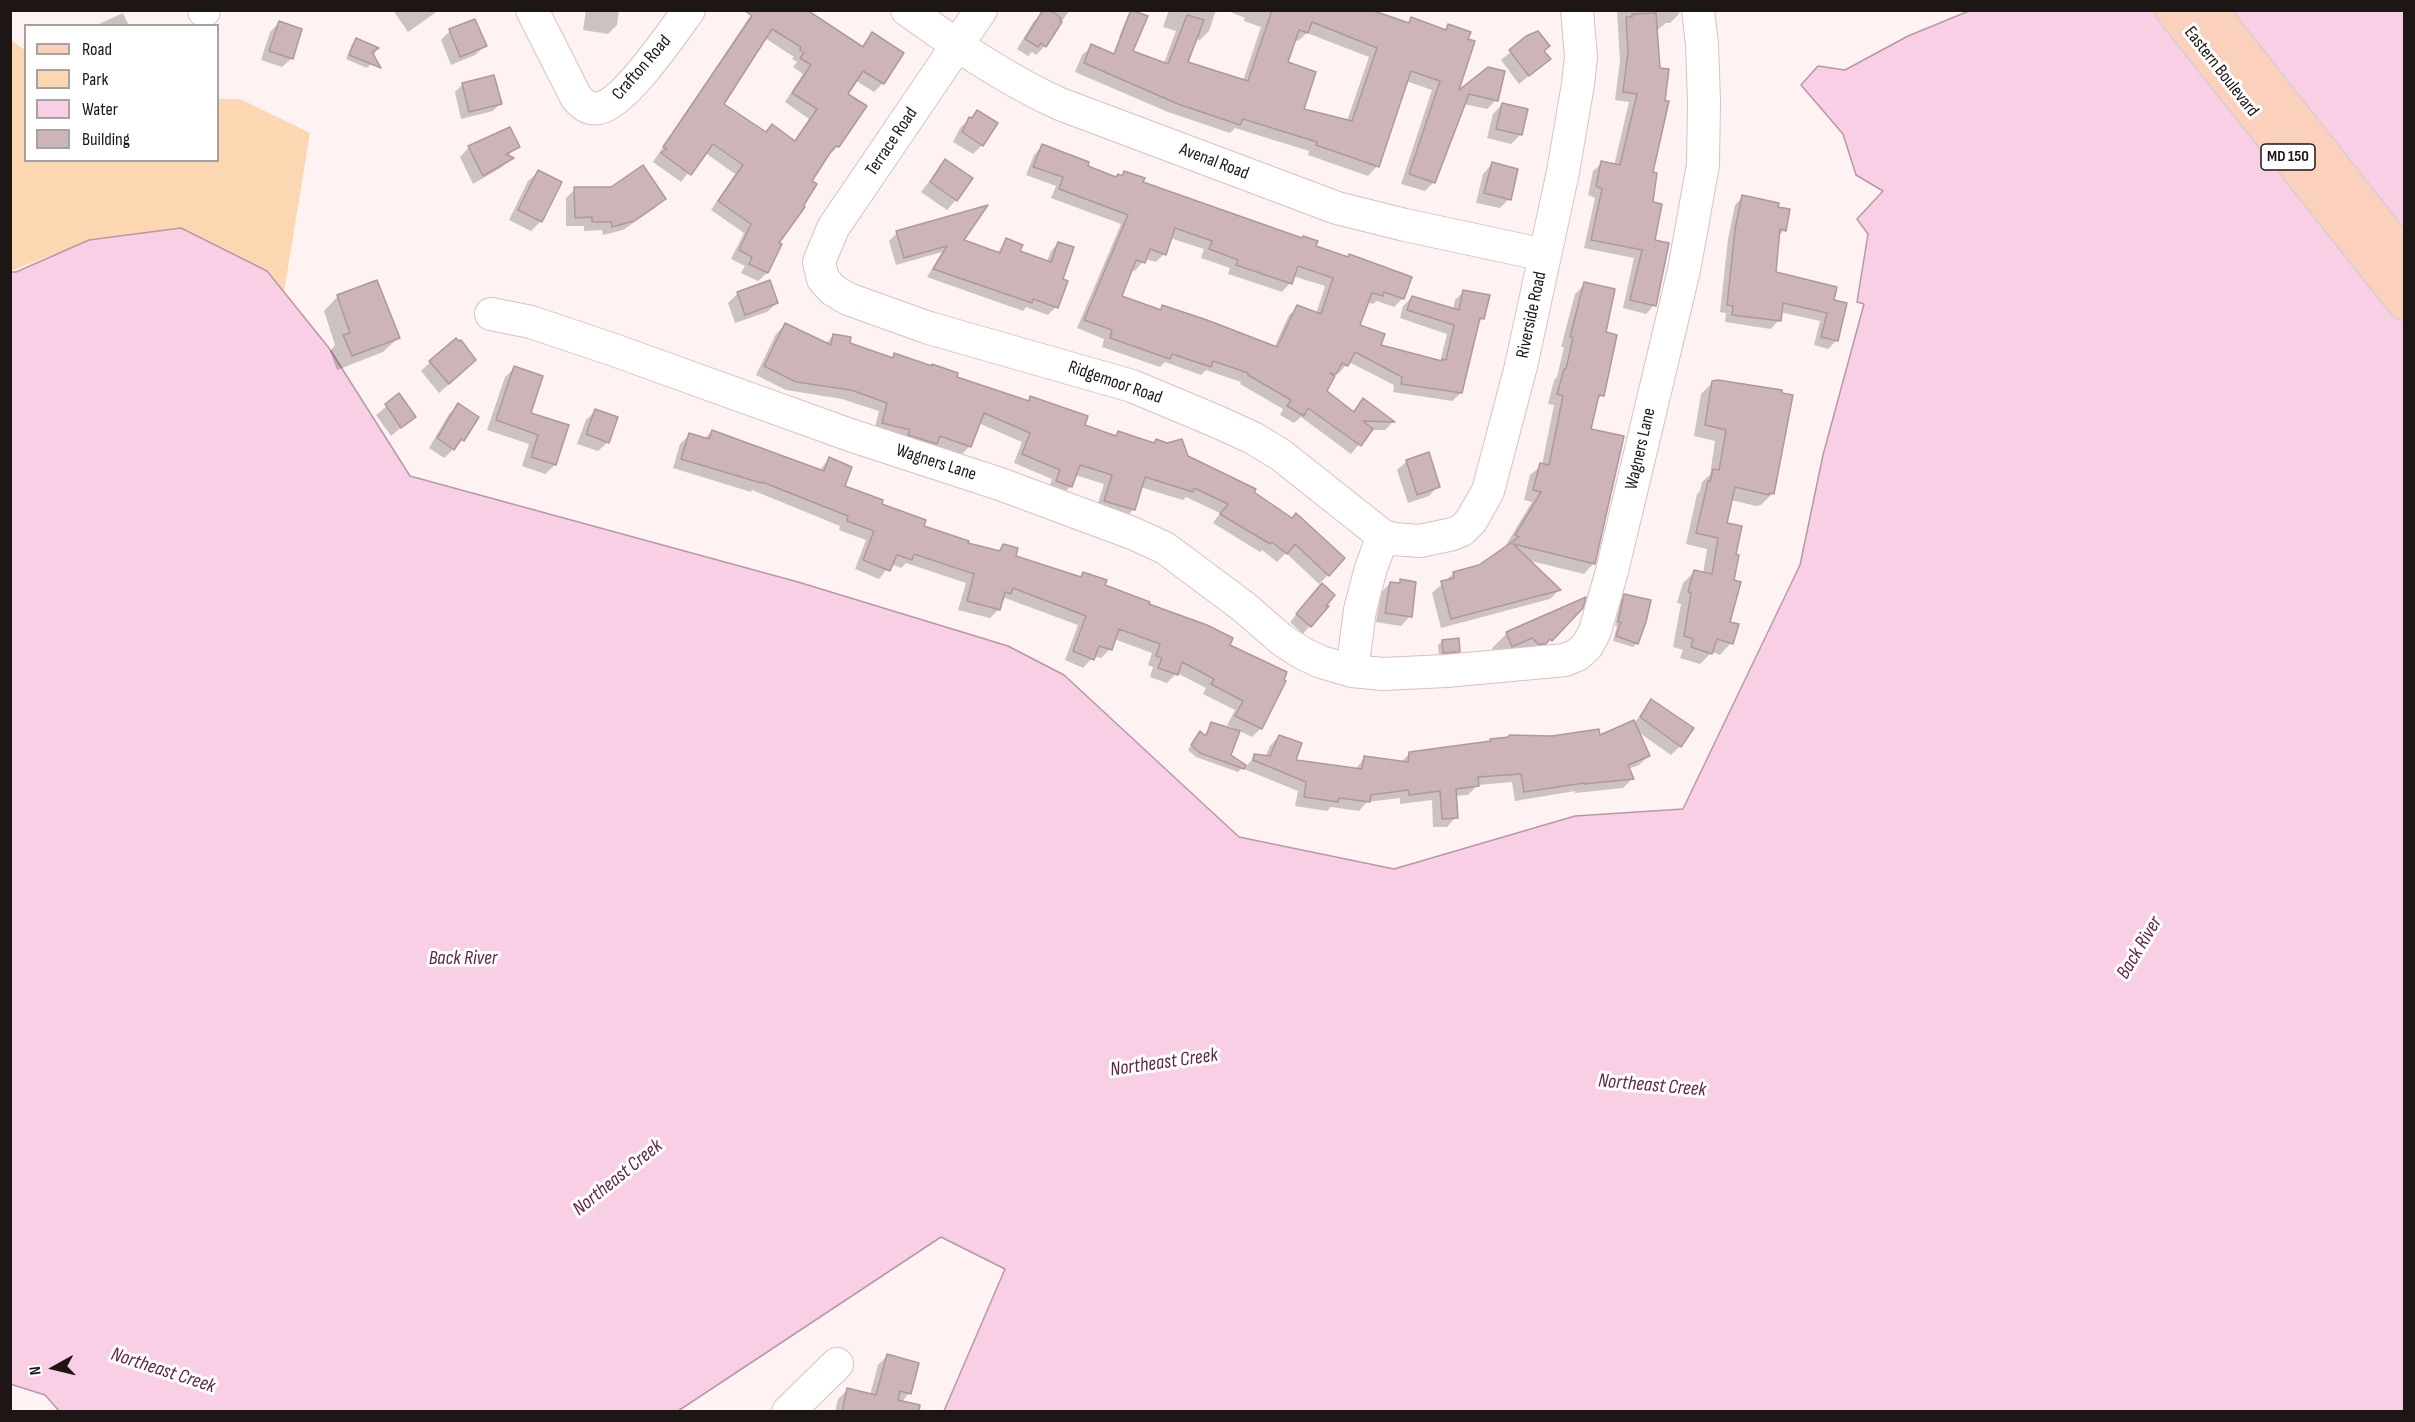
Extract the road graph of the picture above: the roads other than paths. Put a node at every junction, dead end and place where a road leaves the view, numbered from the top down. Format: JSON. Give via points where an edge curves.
{"nodes":[{"id":1,"x":532,"y":10,"type":"edge"},
{"id":2,"x":689,"y":10,"type":"edge"},
{"id":3,"x":907,"y":10,"type":"edge"},
{"id":4,"x":981,"y":10,"type":"edge"},
{"id":5,"x":1576,"y":10,"type":"edge"},
{"id":6,"x":1698,"y":10,"type":"edge"},
{"id":7,"x":2172,"y":10,"type":"edge"},
{"id":8,"x":2210,"y":10,"type":"edge"},
{"id":9,"x":957,"y":45,"type":"junction"},
{"id":10,"x":1545,"y":255,"type":"junction"},
{"id":11,"x":2404,"y":256,"type":"edge"},
{"id":12,"x":823,"y":279,"type":"joint"},
{"id":13,"x":2404,"y":303,"type":"edge"},
{"id":14,"x":491,"y":314,"type":"dead end"},
{"id":15,"x":1383,"y":536,"type":"junction"},
{"id":16,"x":1352,"y":671,"type":"junction"},
{"id":17,"x":837,"y":1364,"type":"dead end"},
{"id":18,"x":788,"y":1412,"type":"edge"}],
"edges":[{"from":1,"to":2,"type":"street","name":"Crafton Road","via":[[576,98],[591,108],[611,104],[627,90]]},
{"from":3,"to":9,"type":"street","name":"Avenal Road"},
{"from":4,"to":9,"type":"street","name":"Terrace Road"},
{"from":5,"to":10,"type":"street","name":"Riverside Road","via":[[1581,57],[1578,84]]},
{"from":6,"to":16,"type":"street","name":"Wagners Lane","via":[[1703,165],[1684,270],[1595,631],[1587,646],[1565,660],[1404,674]]},
{"from":7,"to":13,"type":"main road","name":"Eastern Boulevard","number":"MD 150"},
{"from":8,"to":11,"type":"main road","name":"Eastern Boulevard","number":"MD 150"},
{"from":9,"to":10,"type":"street","name":"Avenal Road","via":[[1060,104],[1336,208]]},
{"from":9,"to":12,"type":"street","name":"Terrace Road","via":[[833,228],[819,262]]},
{"from":10,"to":15,"type":"street","name":"Riverside Road","via":[[1521,366],[1488,491],[1478,512],[1462,530],[1438,538],[1408,541]]},
{"from":12,"to":15,"type":"street","name":"Ridgemoor Road","via":[[848,299],[882,312],[1132,386],[1253,438],[1281,455]]},
{"from":14,"to":16,"type":"street","name":"Wagners Lane","via":[[531,322],[614,350],[1132,533],[1165,548],[1302,653]]},
{"from":15,"to":16,"type":"street","via":[[1360,610]]},
{"from":17,"to":18,"type":"street"}]}
